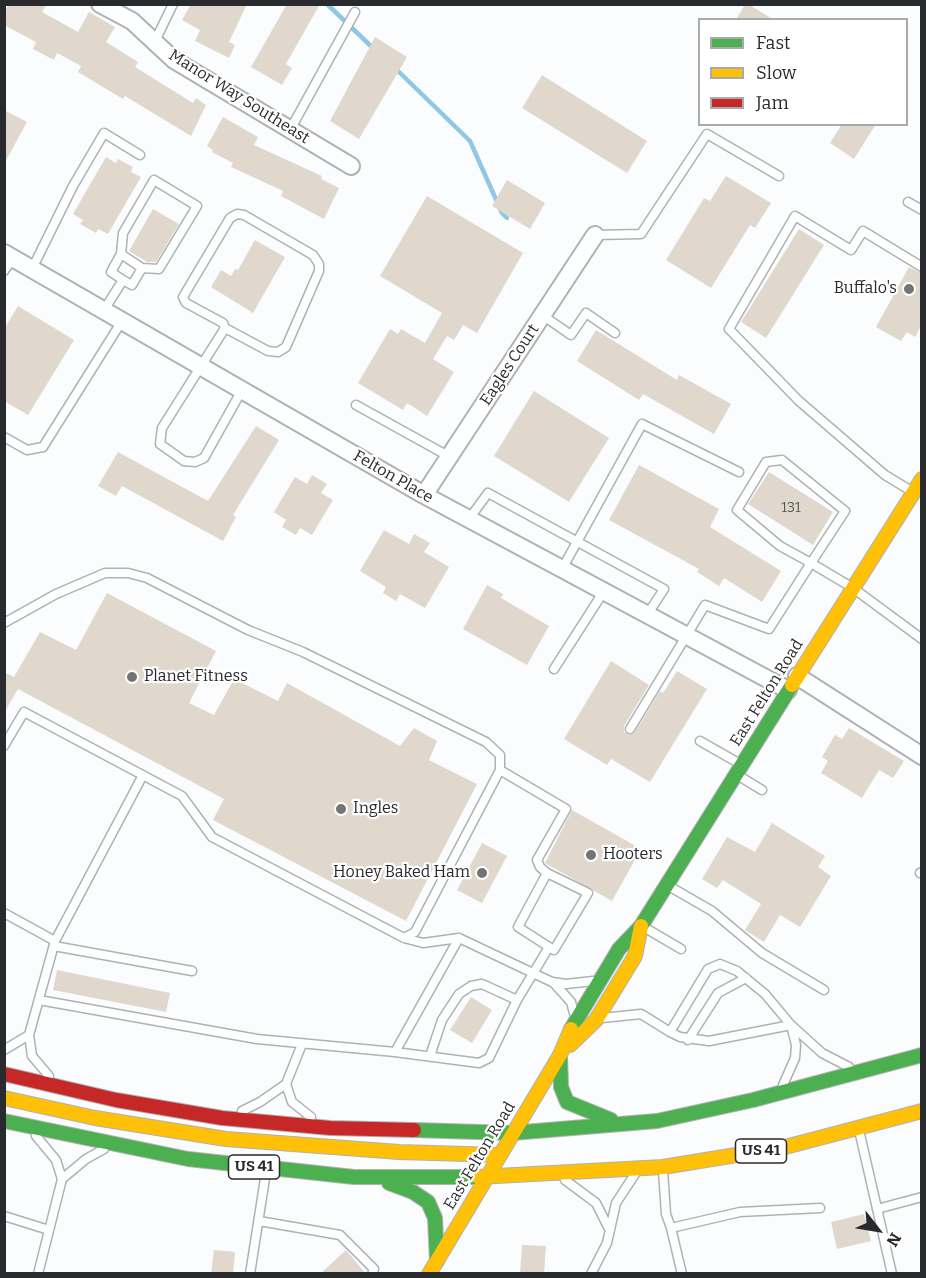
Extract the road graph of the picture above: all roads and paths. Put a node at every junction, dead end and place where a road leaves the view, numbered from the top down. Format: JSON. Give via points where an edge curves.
{"nodes":[{"id":1,"x":100,"y":4,"type":"edge"},
{"id":2,"x":172,"y":4,"type":"edge"},
{"id":3,"x":355,"y":12,"type":"dead end"},
{"id":4,"x":154,"y":41,"type":"junction"},
{"id":5,"x":290,"y":130,"type":"junction"},
{"id":6,"x":140,"y":155,"type":"dead end"},
{"id":7,"x":351,"y":166,"type":"dead end"},
{"id":8,"x":779,"y":176,"type":"dead end"},
{"id":9,"x":908,"y":202,"type":"dead end"},
{"id":10,"x":921,"y":210,"type":"edge"},
{"id":11,"x":595,"y":235,"type":"joint"},
{"id":12,"x":121,"y":254,"type":"junction"},
{"id":13,"x":7,"y":261,"type":"edge"},
{"id":14,"x":921,"y":267,"type":"edge"},
{"id":15,"x":142,"y":268,"type":"junction"},
{"id":16,"x":32,"y":269,"type":"junction"},
{"id":17,"x":123,"y":280,"type":"junction"},
{"id":18,"x":104,"y":310,"type":"junction"},
{"id":19,"x":543,"y":315,"type":"junction"},
{"id":20,"x":123,"y":321,"type":"junction"},
{"id":21,"x":225,"y":328,"type":"junction"},
{"id":22,"x":615,"y":333,"type":"dead end"},
{"id":23,"x":200,"y":365,"type":"junction"},
{"id":24,"x":242,"y":390,"type":"junction"},
{"id":25,"x":356,"y":405,"type":"dead end"},
{"id":26,"x":4,"y":437,"type":"edge"},
{"id":27,"x":450,"y":457,"type":"junction"},
{"id":28,"x":739,"y":472,"type":"dead end"},
{"id":29,"x":921,"y":479,"type":"edge"},
{"id":30,"x":913,"y":492,"type":"junction"},
{"id":31,"x":424,"y":495,"type":"junction"},
{"id":32,"x":469,"y":519,"type":"junction"},
{"id":33,"x":577,"y":542,"type":"junction"},
{"id":34,"x":812,"y":563,"type":"junction"},
{"id":35,"x":562,"y":569,"type":"junction"},
{"id":36,"x":852,"y":588,"type":"junction"},
{"id":37,"x":604,"y":591,"type":"junction"},
{"id":38,"x":648,"y":615,"type":"junction"},
{"id":39,"x":4,"y":623,"type":"edge"},
{"id":40,"x":687,"y":636,"type":"junction"},
{"id":41,"x":921,"y":639,"type":"edge"},
{"id":42,"x":554,"y":669,"type":"dead end"},
{"id":43,"x":793,"y":683,"type":"junction"},
{"id":44,"x":630,"y":729,"type":"dead end"},
{"id":45,"x":700,"y":741,"type":"dead end"},
{"id":46,"x":4,"y":746,"type":"edge"},
{"id":47,"x":921,"y":756,"type":"edge"},
{"id":48,"x":739,"y":769,"type":"junction"},
{"id":49,"x":500,"y":770,"type":"junction"},
{"id":50,"x":143,"y":775,"type":"junction"},
{"id":51,"x":762,"y":790,"type":"dead end"},
{"id":52,"x":547,"y":873,"type":"junction"},
{"id":53,"x":667,"y":885,"type":"junction"},
{"id":54,"x":4,"y":913,"type":"edge"},
{"id":55,"x":641,"y":926,"type":"junction"},
{"id":56,"x":404,"y":938,"type":"junction"},
{"id":57,"x":459,"y":938,"type":"junction"},
{"id":58,"x":55,"y":944,"type":"junction"},
{"id":59,"x":549,"y":947,"type":"junction"},
{"id":60,"x":681,"y":949,"type":"dead end"},
{"id":61,"x":192,"y":971,"type":"dead end"},
{"id":62,"x":534,"y":972,"type":"junction"},
{"id":63,"x":746,"y":978,"type":"junction"},
{"id":64,"x":599,"y":980,"type":"junction"},
{"id":65,"x":552,"y":982,"type":"junction"},
{"id":66,"x":824,"y":990,"type":"dead end"},
{"id":67,"x":39,"y":1000,"type":"junction"},
{"id":68,"x":517,"y":1000,"type":"junction"},
{"id":69,"x":596,"y":1020,"type":"junction"},
{"id":70,"x":574,"y":1021,"type":"junction"},
{"id":71,"x":791,"y":1025,"type":"junction"},
{"id":72,"x":669,"y":1032,"type":"junction"},
{"id":73,"x":29,"y":1035,"type":"junction"},
{"id":74,"x":688,"y":1040,"type":"junction"},
{"id":75,"x":302,"y":1044,"type":"junction"},
{"id":76,"x":4,"y":1050,"type":"edge"},
{"id":77,"x":395,"y":1052,"type":"junction"},
{"id":78,"x":560,"y":1055,"type":"junction"},
{"id":79,"x":921,"y":1055,"type":"edge"},
{"id":80,"x":430,"y":1056,"type":"junction"},
{"id":81,"x":861,"y":1072,"type":"junction"},
{"id":82,"x":4,"y":1074,"type":"edge"},
{"id":83,"x":286,"y":1084,"type":"junction"},
{"id":84,"x":61,"y":1088,"type":"junction"},
{"id":85,"x":777,"y":1094,"type":"junction"},
{"id":86,"x":4,"y":1098,"type":"edge"},
{"id":87,"x":921,"y":1111,"type":"edge"},
{"id":88,"x":222,"y":1118,"type":"junction"},
{"id":89,"x":4,"y":1121,"type":"edge"},
{"id":90,"x":624,"y":1124,"type":"junction"},
{"id":91,"x":25,"y":1126,"type":"junction"},
{"id":92,"x":330,"y":1128,"type":"junction"},
{"id":93,"x":859,"y":1129,"type":"junction"},
{"id":94,"x":512,"y":1133,"type":"junction"},
{"id":95,"x":114,"y":1146,"type":"junction"},
{"id":96,"x":500,"y":1155,"type":"junction"},
{"id":97,"x":663,"y":1167,"type":"junction"},
{"id":98,"x":267,"y":1169,"type":"junction"},
{"id":99,"x":639,"y":1169,"type":"junction"},
{"id":100,"x":554,"y":1174,"type":"junction"},
{"id":101,"x":371,"y":1177,"type":"junction"},
{"id":102,"x":487,"y":1177,"type":"junction"},
{"id":103,"x":62,"y":1179,"type":"junction"},
{"id":104,"x":921,"y":1197,"type":"edge"},
{"id":105,"x":820,"y":1208,"type":"dead end"},
{"id":106,"x":877,"y":1209,"type":"junction"},
{"id":107,"x":4,"y":1216,"type":"edge"},
{"id":108,"x":259,"y":1221,"type":"junction"},
{"id":109,"x":670,"y":1228,"type":"junction"},
{"id":110,"x":50,"y":1230,"type":"junction"},
{"id":111,"x":608,"y":1230,"type":"junction"},
{"id":112,"x":437,"y":1261,"type":"junction"},
{"id":113,"x":38,"y":1274,"type":"edge"},
{"id":114,"x":250,"y":1274,"type":"edge"},
{"id":115,"x":372,"y":1274,"type":"edge"},
{"id":116,"x":429,"y":1274,"type":"edge"},
{"id":117,"x":591,"y":1274,"type":"edge"},
{"id":118,"x":682,"y":1274,"type":"edge"},
{"id":119,"x":892,"y":1274,"type":"edge"}],
"edges":[{"from":1,"to":4,"type":"street","name":"Manor Way Southeast","via":[[132,21]]},
{"from":2,"to":4,"type":"lane"},
{"from":3,"to":5,"type":"lane"},
{"from":4,"to":5,"type":"street","name":"Manor Way Southeast","via":[[174,60]]},
{"from":5,"to":7,"type":"street","name":"Manor Way Southeast"},
{"from":6,"to":16,"type":"lane","via":[[104,133]]},
{"from":8,"to":11,"type":"lane","via":[[706,134],[640,234]]},
{"from":9,"to":10,"type":"lane"},
{"from":11,"to":19,"type":"street","name":"Eagles Court"},
{"from":12,"to":15,"type":"lane"},
{"from":12,"to":15,"type":"lane","via":[[123,233],[154,180],[197,206],[164,264],[159,269]]},
{"from":12,"to":17,"type":"lane","via":[[111,272]]},
{"from":13,"to":16,"type":"street","name":"Felton Place"},
{"from":14,"to":30,"type":"lane","via":[[862,231],[851,250],[795,216],[729,329],[798,400],[885,475]]},
{"from":15,"to":17,"type":"lane","via":[[132,285]]},
{"from":16,"to":18,"type":"street","name":"Felton Place"},
{"from":17,"to":18,"type":"lane"},
{"from":18,"to":20,"type":"street","name":"Felton Place"},
{"from":19,"to":22,"type":"lane","via":[[571,335],[586,313]]},
{"from":19,"to":27,"type":"street","name":"Eagles Court"},
{"from":20,"to":23,"type":"street","name":"Felton Place"},
{"from":20,"to":26,"type":"lane","via":[[43,447],[27,450]]},
{"from":21,"to":21,"type":"lane","via":[[223,322],[186,303],[183,297],[230,218],[237,214],[313,255],[319,271],[286,347],[278,352],[268,351]]},
{"from":21,"to":23,"type":"lane"},
{"from":23,"to":24,"type":"street","name":"Felton Place"},
{"from":23,"to":24,"type":"lane","via":[[159,436],[160,444],[168,452],[184,461],[204,458]]},
{"from":24,"to":31,"type":"street","name":"Felton Place"},
{"from":25,"to":27,"type":"lane"},
{"from":27,"to":31,"type":"street","name":"Eagles Court"},
{"from":28,"to":33,"type":"lane","via":[[642,424]]},
{"from":29,"to":30,"type":"main road","name":"East Felton Road"},
{"from":30,"to":36,"type":"main road","name":"East Felton Road"},
{"from":31,"to":32,"type":"street","name":"Felton Place"},
{"from":32,"to":33,"type":"lane","via":[[488,493]]},
{"from":32,"to":35,"type":"street","name":"Felton Place"},
{"from":33,"to":35,"type":"lane"},
{"from":33,"to":38,"type":"lane","via":[[664,589]]},
{"from":34,"to":34,"type":"lane","via":[[845,511],[782,460],[766,462],[736,510],[780,546]]},
{"from":34,"to":36,"type":"lane"},
{"from":34,"to":40,"type":"lane","via":[[769,629],[705,605]]},
{"from":35,"to":37,"type":"street","name":"Felton Place"},
{"from":36,"to":41,"type":"lane"},
{"from":36,"to":43,"type":"main road","name":"East Felton Road"},
{"from":37,"to":38,"type":"street","name":"Felton Place"},
{"from":37,"to":42,"type":"lane"},
{"from":38,"to":40,"type":"street","name":"Felton Place"},
{"from":39,"to":49,"type":"lane","via":[[105,573],[147,578],[486,742],[500,755]]},
{"from":40,"to":43,"type":"street","name":"Felton Place"},
{"from":40,"to":44,"type":"lane"},
{"from":43,"to":47,"type":"street","name":"Felton Place"},
{"from":43,"to":48,"type":"main road","name":"East Felton Road"},
{"from":45,"to":48,"type":"lane"},
{"from":46,"to":50,"type":"lane","via":[[24,712]]},
{"from":48,"to":51,"type":"lane"},
{"from":48,"to":53,"type":"main road","name":"East Felton Road"},
{"from":49,"to":52,"type":"lane","via":[[566,809],[537,860]]},
{"from":49,"to":56,"type":"lane","via":[[415,932]]},
{"from":50,"to":56,"type":"lane","via":[[182,796],[212,837]]},
{"from":50,"to":58,"type":"lane"},
{"from":52,"to":59,"type":"lane","via":[[518,927]]},
{"from":52,"to":59,"type":"lane","via":[[588,893],[554,950]]},
{"from":53,"to":55,"type":"main road","name":"East Felton Road"},
{"from":53,"to":66,"type":"lane","via":[[712,911],[762,953]]},
{"from":54,"to":58,"type":"lane"},
{"from":55,"to":60,"type":"lane"},
{"from":55,"to":64,"type":"main road","name":"East Felton Road","via":[[619,949]]},
{"from":55,"to":69,"type":"main road","name":"East Felton Road","via":[[635,956]]},
{"from":56,"to":57,"type":"lane","via":[[423,944]]},
{"from":57,"to":62,"type":"lane"},
{"from":57,"to":77,"type":"lane"},
{"from":58,"to":61,"type":"lane"},
{"from":58,"to":67,"type":"lane"},
{"from":59,"to":62,"type":"lane"},
{"from":62,"to":65,"type":"lane"},
{"from":62,"to":68,"type":"lane"},
{"from":63,"to":71,"type":"lane"},
{"from":63,"to":72,"type":"lane","via":[[720,964],[708,969]]},
{"from":63,"to":74,"type":"lane","via":[[718,993]]},
{"from":64,"to":65,"type":"lane"},
{"from":64,"to":70,"type":"main road","name":"East Felton Road"},
{"from":65,"to":70,"type":"lane","via":[[571,1002]]},
{"from":67,"to":73,"type":"lane"},
{"from":67,"to":75,"type":"lane"},
{"from":68,"to":80,"type":"lane","via":[[489,1058],[479,1063]]},
{"from":68,"to":80,"type":"lane","via":[[482,984],[471,986],[459,994],[442,1020]]},
{"from":69,"to":72,"type":"lane","via":[[641,1014]]},
{"from":69,"to":78,"type":"main road","name":"East Felton Road"},
{"from":70,"to":78,"type":"main road","name":"East Felton Road"},
{"from":71,"to":74,"type":"lane","via":[[709,1041]]},
{"from":71,"to":81,"type":"lane","via":[[822,1053]]},
{"from":71,"to":85,"type":"lane","via":[[795,1059]]},
{"from":72,"to":74,"type":"lane"},
{"from":73,"to":76,"type":"lane"},
{"from":73,"to":84,"type":"lane","via":[[32,1056]]},
{"from":75,"to":77,"type":"lane"},
{"from":75,"to":83,"type":"lane"},
{"from":77,"to":80,"type":"lane"},
{"from":78,"to":90,"type":"main road","via":[[561,1087],[567,1102]]},
{"from":78,"to":94,"type":"main road","name":"East Felton Road"},
{"from":79,"to":81,"type":"main road"},
{"from":81,"to":85,"type":"main road"},
{"from":82,"to":84,"type":"main road"},
{"from":83,"to":88,"type":"lane","via":[[261,1102]]},
{"from":83,"to":92,"type":"lane","via":[[292,1102]]},
{"from":84,"to":88,"type":"main road"},
{"from":85,"to":90,"type":"main road","via":[[657,1121]]},
{"from":86,"to":96,"type":"main road","via":[[95,1118],[226,1139]]},
{"from":87,"to":93,"type":"main road","number":"US 41"},
{"from":88,"to":92,"type":"main road"},
{"from":89,"to":91,"type":"main road","number":"US 41"},
{"from":90,"to":94,"type":"main road"},
{"from":91,"to":95,"type":"main road","number":"US 41"},
{"from":91,"to":103,"type":"lane","via":[[48,1149]]},
{"from":92,"to":94,"type":"main road"},
{"from":93,"to":97,"type":"main road","number":"US 41"},
{"from":93,"to":106,"type":"lane"},
{"from":94,"to":96,"type":"main road","name":"East Felton Road"},
{"from":95,"to":98,"type":"main road","number":"US 41"},
{"from":95,"to":103,"type":"lane","via":[[86,1159]]},
{"from":96,"to":102,"type":"main road","name":"East Felton Road"},
{"from":97,"to":99,"type":"main road","number":"US 41"},
{"from":97,"to":109,"type":"lane"},
{"from":98,"to":101,"type":"main road","number":"US 41"},
{"from":98,"to":108,"type":"lane"},
{"from":99,"to":100,"type":"main road","number":"US 41"},
{"from":99,"to":111,"type":"lane","via":[[616,1203]]},
{"from":100,"to":102,"type":"main road","number":"US 41"},
{"from":100,"to":111,"type":"lane","via":[[589,1196]]},
{"from":101,"to":102,"type":"main road","number":"US 41"},
{"from":101,"to":112,"type":"main road","via":[[413,1192],[428,1202],[435,1218]]},
{"from":102,"to":112,"type":"main road","name":"East Felton Road"},
{"from":103,"to":110,"type":"lane"},
{"from":104,"to":106,"type":"lane"},
{"from":105,"to":109,"type":"lane","via":[[740,1212]]},
{"from":106,"to":119,"type":"lane"},
{"from":107,"to":110,"type":"lane"},
{"from":108,"to":114,"type":"lane"},
{"from":108,"to":115,"type":"lane","via":[[340,1235],[374,1269]]},
{"from":109,"to":118,"type":"lane"},
{"from":110,"to":113,"type":"lane"},
{"from":111,"to":117,"type":"lane","via":[[603,1253]]},
{"from":112,"to":116,"type":"main road","name":"East Felton Road"}]}
